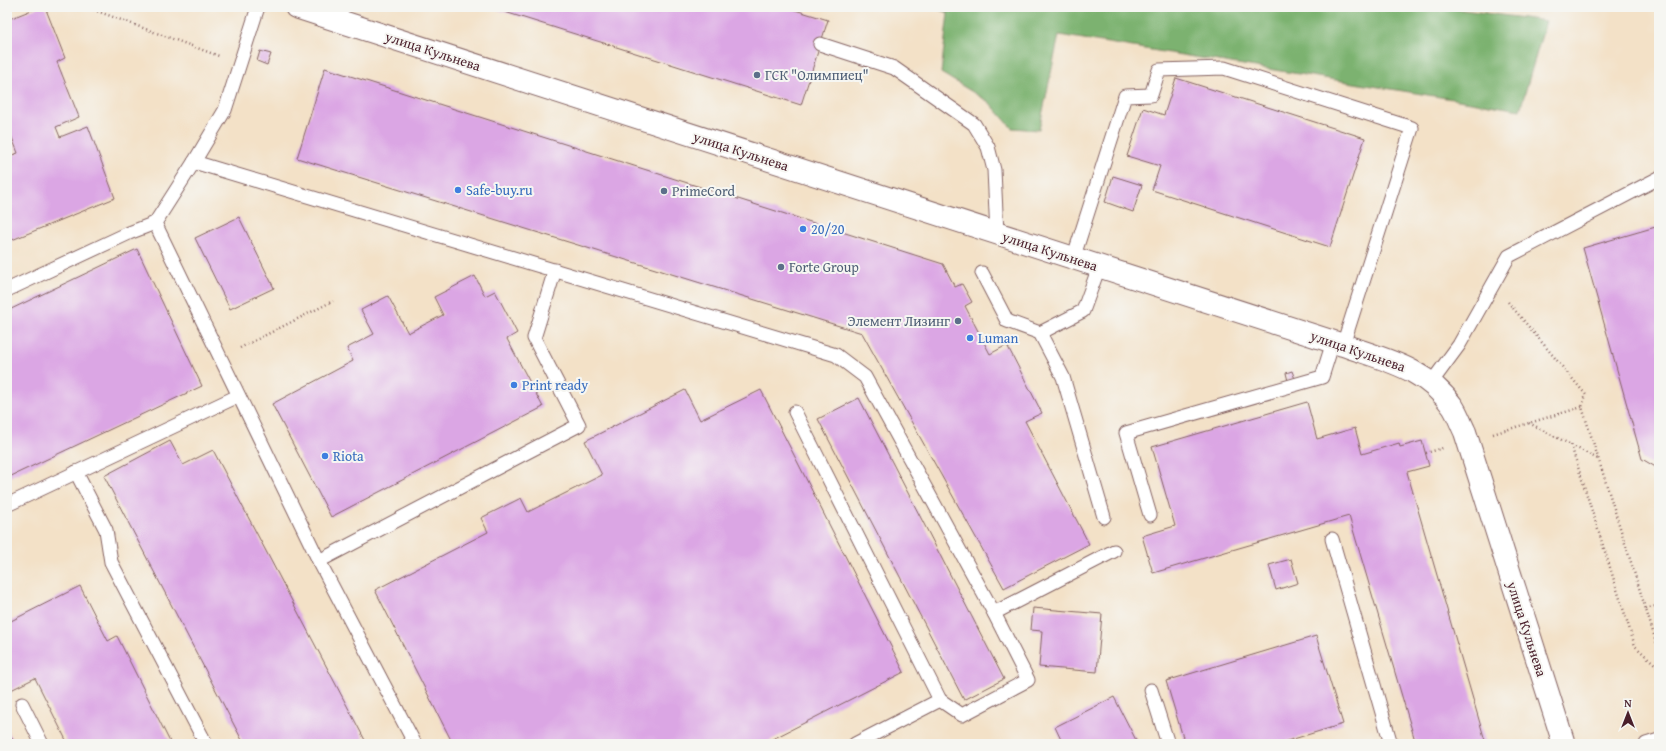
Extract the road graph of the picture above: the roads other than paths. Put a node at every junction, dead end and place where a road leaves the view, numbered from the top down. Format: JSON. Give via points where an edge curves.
{"nodes":[{"id":1,"x":258,"y":7,"type":"edge"},
{"id":2,"x":296,"y":7,"type":"edge"},
{"id":3,"x":820,"y":44,"type":"dead end"},
{"id":4,"x":194,"y":162,"type":"junction"},
{"id":5,"x":1659,"y":178,"type":"edge"},
{"id":6,"x":155,"y":223,"type":"junction"},
{"id":7,"x":997,"y":234,"type":"junction"},
{"id":8,"x":1073,"y":259,"type":"junction"},
{"id":9,"x":1099,"y":267,"type":"junction"},
{"id":10,"x":555,"y":270,"type":"junction"},
{"id":11,"x":982,"y":273,"type":"dead end"},
{"id":12,"x":7,"y":290,"type":"edge"},
{"id":13,"x":1040,"y":334,"type":"junction"},
{"id":14,"x":1338,"y":344,"type":"junction"},
{"id":15,"x":1431,"y":383,"type":"junction"},
{"id":16,"x":238,"y":396,"type":"junction"},
{"id":17,"x":795,"y":412,"type":"dead end"},
{"id":18,"x":76,"y":472,"type":"junction"},
{"id":19,"x":7,"y":505,"type":"edge"},
{"id":20,"x":1150,"y":515,"type":"dead end"},
{"id":21,"x":1104,"y":517,"type":"dead end"},
{"id":22,"x":1332,"y":539,"type":"dead end"},
{"id":23,"x":1114,"y":551,"type":"dead end"},
{"id":24,"x":319,"y":560,"type":"junction"},
{"id":25,"x":994,"y":613,"type":"junction"},
{"id":26,"x":1151,"y":690,"type":"dead end"},
{"id":27,"x":940,"y":700,"type":"junction"},
{"id":28,"x":22,"y":704,"type":"dead end"},
{"id":29,"x":1659,"y":740,"type":"edge"},
{"id":30,"x":42,"y":744,"type":"edge"},
{"id":31,"x":206,"y":744,"type":"edge"},
{"id":32,"x":415,"y":744,"type":"edge"},
{"id":33,"x":855,"y":744,"type":"edge"},
{"id":34,"x":1168,"y":744,"type":"edge"},
{"id":35,"x":1391,"y":744,"type":"edge"},
{"id":36,"x":1564,"y":744,"type":"edge"},
{"id":37,"x":1646,"y":744,"type":"edge"}],
"edges":[{"from":1,"to":4,"type":"lane","via":[[225,110]]},
{"from":2,"to":7,"type":"street","name":"улица Кульнева"},
{"from":3,"to":7,"type":"lane","via":[[894,68],[974,124],[988,147],[994,170]]},
{"from":4,"to":6,"type":"lane"},
{"from":4,"to":10,"type":"lane"},
{"from":5,"to":15,"type":"lane","via":[[1508,256],[1459,345]]},
{"from":6,"to":12,"type":"lane"},
{"from":6,"to":16,"type":"lane"},
{"from":7,"to":8,"type":"street","name":"улица Кульнева"},
{"from":8,"to":9,"type":"street","name":"улица Кульнева"},
{"from":8,"to":14,"type":"lane","via":[[1125,96],[1151,95],[1159,70],[1224,68],[1412,128]]},
{"from":9,"to":13,"type":"lane","via":[[1083,311]]},
{"from":9,"to":14,"type":"street","name":"улица Кульнева"},
{"from":10,"to":24,"type":"lane","via":[[534,338],[579,425]]},
{"from":10,"to":25,"type":"lane","via":[[836,355],[865,377]]},
{"from":11,"to":13,"type":"lane","via":[[1007,322]]},
{"from":13,"to":21,"type":"lane","via":[[1063,377]]},
{"from":14,"to":15,"type":"street","name":"улица Кульнева","via":[[1403,366]]},
{"from":14,"to":20,"type":"lane","via":[[1322,377],[1126,433]]},
{"from":15,"to":36,"type":"street","name":"улица Кульнева","via":[[1454,408],[1465,432]]},
{"from":16,"to":18,"type":"lane"},
{"from":16,"to":24,"type":"lane"},
{"from":17,"to":27,"type":"lane"},
{"from":18,"to":19,"type":"lane"},
{"from":18,"to":31,"type":"lane","via":[[106,530],[111,562]]},
{"from":22,"to":35,"type":"lane"},
{"from":23,"to":25,"type":"lane"},
{"from":24,"to":32,"type":"lane"},
{"from":25,"to":27,"type":"lane","via":[[1028,680],[962,715]]},
{"from":26,"to":34,"type":"lane"},
{"from":27,"to":33,"type":"lane"},
{"from":28,"to":30,"type":"lane"},
{"from":29,"to":37,"type":"lane"}]}
